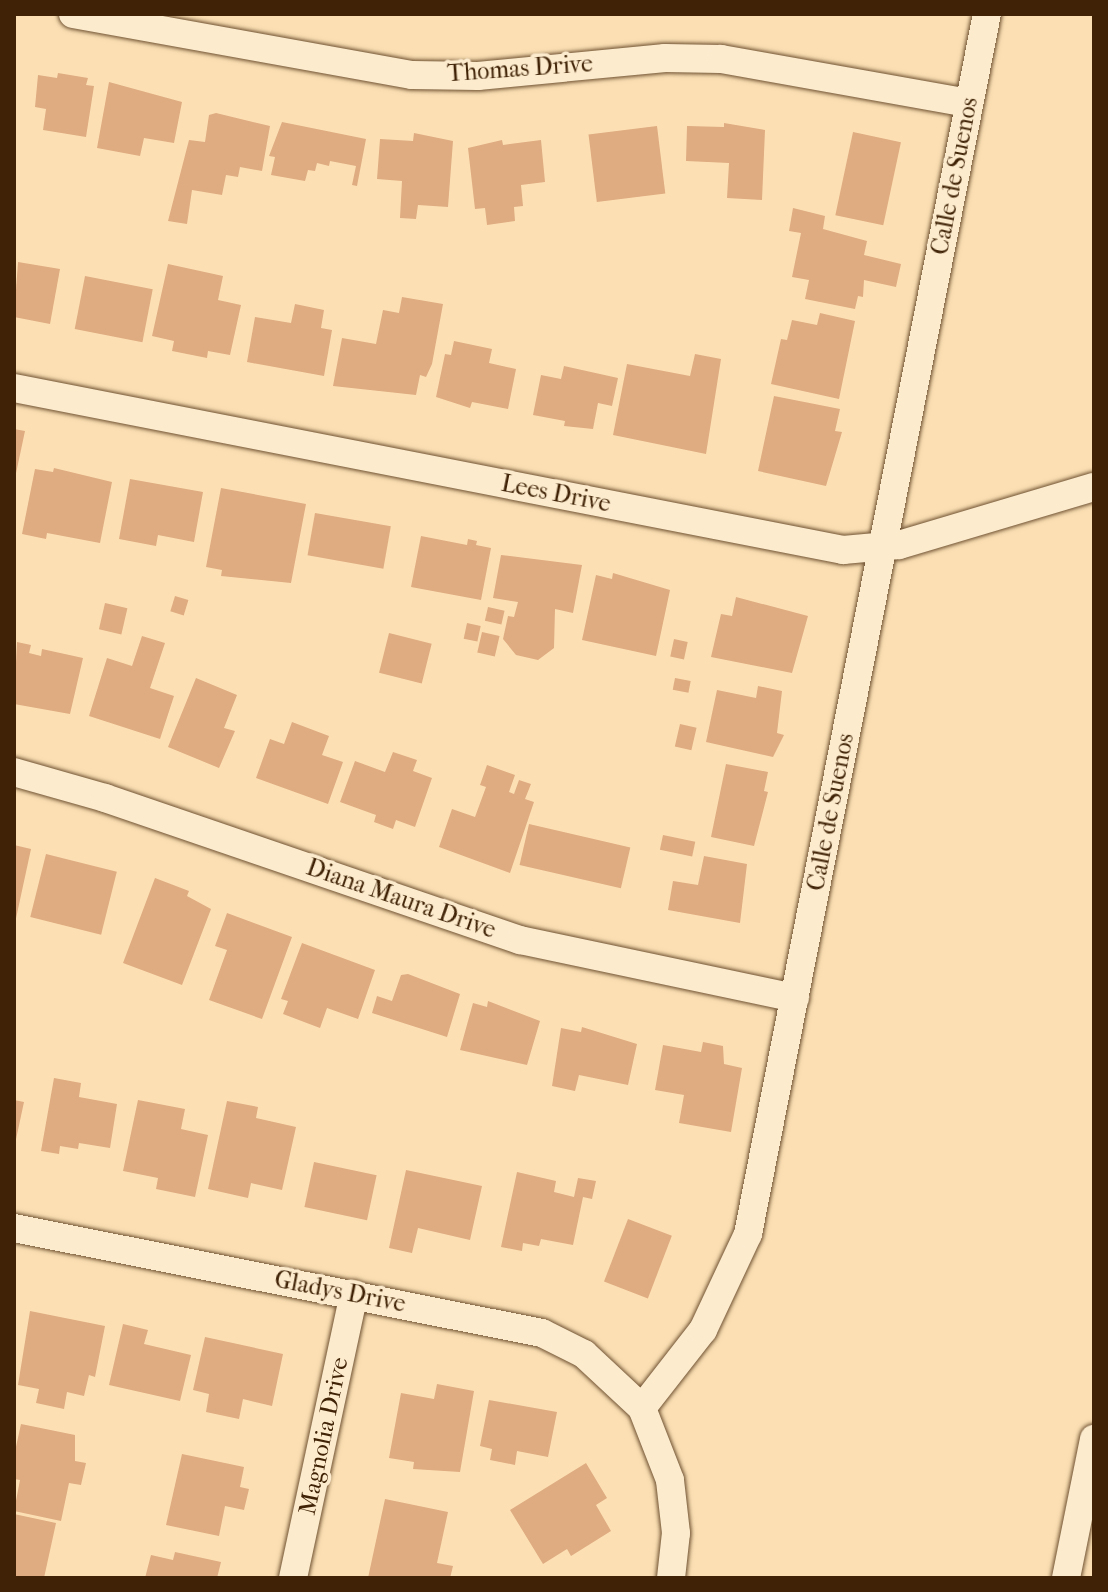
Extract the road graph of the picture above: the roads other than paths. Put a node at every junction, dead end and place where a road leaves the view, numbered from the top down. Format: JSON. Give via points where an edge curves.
{"nodes":[{"id":1,"x":73,"y":14,"type":"edge"},
{"id":2,"x":987,"y":14,"type":"edge"},
{"id":3,"x":969,"y":103,"type":"junction"},
{"id":4,"x":14,"y":388,"type":"edge"},
{"id":5,"x":1094,"y":487,"type":"edge"},
{"id":6,"x":882,"y":549,"type":"junction"},
{"id":7,"x":14,"y":772,"type":"edge"},
{"id":8,"x":795,"y":998,"type":"junction"},
{"id":9,"x":14,"y":1228,"type":"edge"},
{"id":10,"x":354,"y":1294,"type":"junction"},
{"id":11,"x":642,"y":1408,"type":"junction"},
{"id":12,"x":1094,"y":1439,"type":"edge"},
{"id":13,"x":293,"y":1578,"type":"edge"},
{"id":14,"x":671,"y":1578,"type":"edge"},
{"id":15,"x":1066,"y":1578,"type":"edge"}],
"edges":[{"from":1,"to":3,"type":"street","name":"Thomas Drive","via":[[412,75],[478,76],[665,58],[721,59]]},
{"from":2,"to":3,"type":"street","name":"Calle de Suenos"},
{"from":3,"to":6,"type":"street","name":"Calle de Suenos"},
{"from":4,"to":6,"type":"street","name":"Lees Drive","via":[[843,550]]},
{"from":5,"to":6,"type":"street","name":"Lees Drive"},
{"from":6,"to":8,"type":"street","name":"Calle de Suenos"},
{"from":7,"to":8,"type":"street","name":"Diana Maura Drive","via":[[520,940]]},
{"from":8,"to":11,"type":"street","name":"Calle de Suenos","via":[[740,1258],[703,1330]]},
{"from":9,"to":10,"type":"street","name":"Gladys Drive"},
{"from":10,"to":11,"type":"street","name":"Gladys Drive","via":[[564,1341]]},
{"from":10,"to":13,"type":"street","name":"Magnolia Drive"},
{"from":11,"to":14,"type":"street","via":[[670,1480],[676,1533]]},
{"from":12,"to":15,"type":"street"}]}
